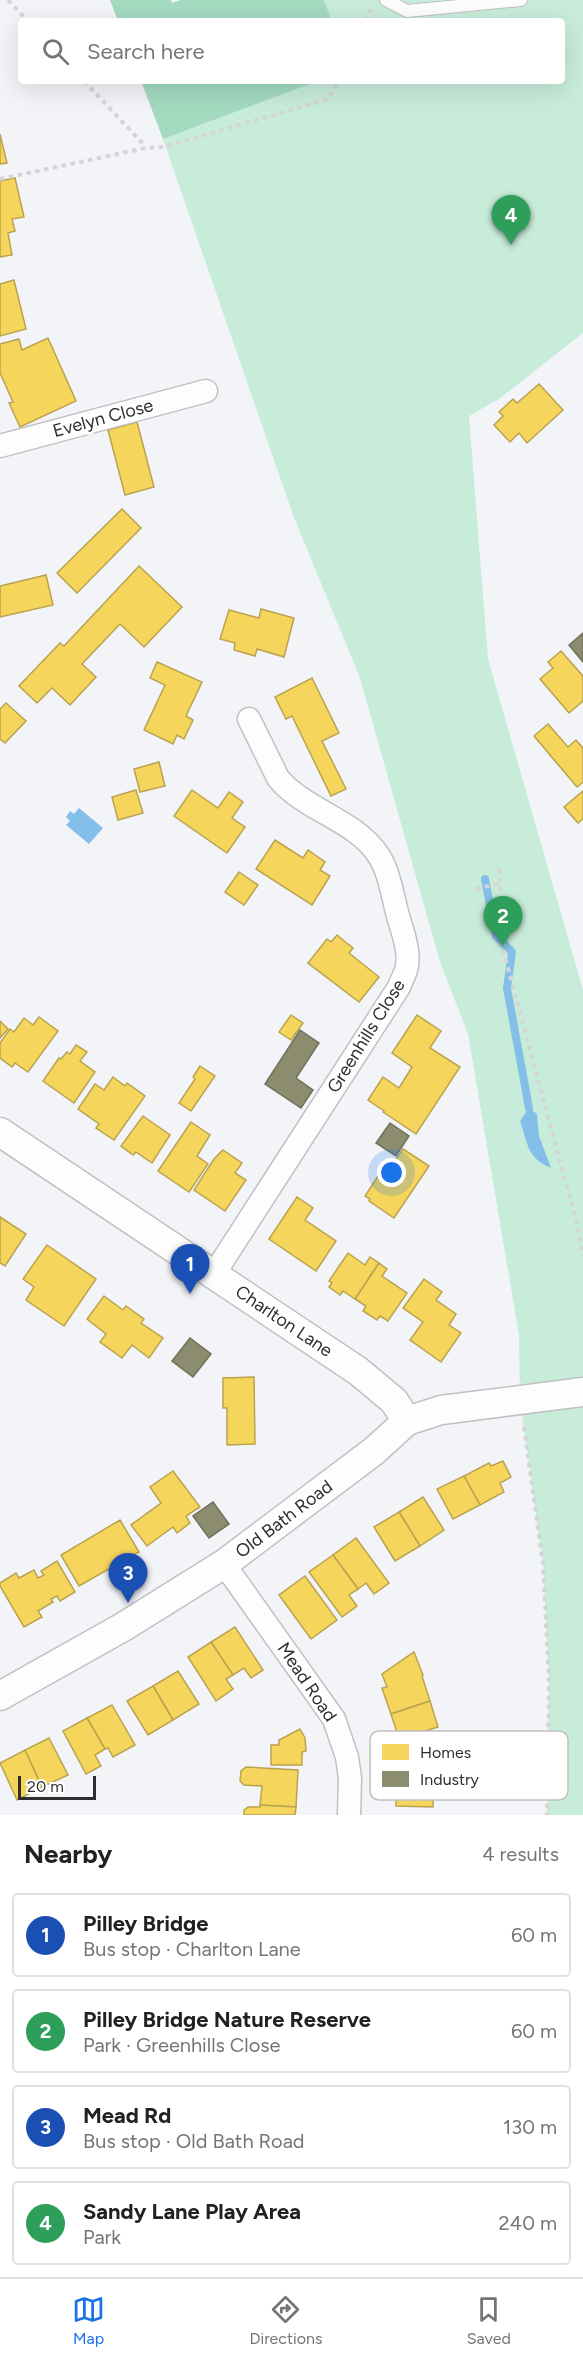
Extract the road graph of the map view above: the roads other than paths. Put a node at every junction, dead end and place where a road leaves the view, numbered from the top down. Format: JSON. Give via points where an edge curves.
{"nodes":[{"id":1,"x":386,"y":0,"type":"edge"},
{"id":2,"x":521,"y":0,"type":"edge"},
{"id":3,"x":206,"y":391,"type":"dead end"},
{"id":4,"x":0,"y":446,"type":"edge"},
{"id":5,"x":249,"y":719,"type":"dead end"},
{"id":6,"x":0,"y":1132,"type":"edge"},
{"id":7,"x":214,"y":1274,"type":"junction"},
{"id":8,"x":583,"y":1392,"type":"edge"},
{"id":9,"x":407,"y":1421,"type":"junction"},
{"id":10,"x":224,"y":1564,"type":"junction"},
{"id":11,"x":0,"y":1696,"type":"edge"},
{"id":12,"x":349,"y":1815,"type":"edge"}],
"edges":[{"from":1,"to":2,"type":"lane","via":[[407,10]]},
{"from":3,"to":4,"type":"street","name":"Evelyn Close"},
{"from":5,"to":7,"type":"street","name":"Greenhills Close","via":[[284,785],[355,831],[378,854],[386,869],[407,966],[399,987]]},
{"from":6,"to":7,"type":"street","name":"Charlton Lane"},
{"from":7,"to":9,"type":"street","name":"Charlton Lane","via":[[358,1371],[394,1401]]},
{"from":8,"to":9,"type":"street","name":"Old Bath Road","via":[[441,1410]]},
{"from":9,"to":10,"type":"street","name":"Old Bath Road","via":[[374,1451]]},
{"from":10,"to":11,"type":"street","name":"Old Bath Road"},
{"from":10,"to":12,"type":"street","name":"Mead Road","via":[[334,1719],[347,1757]]}]}
